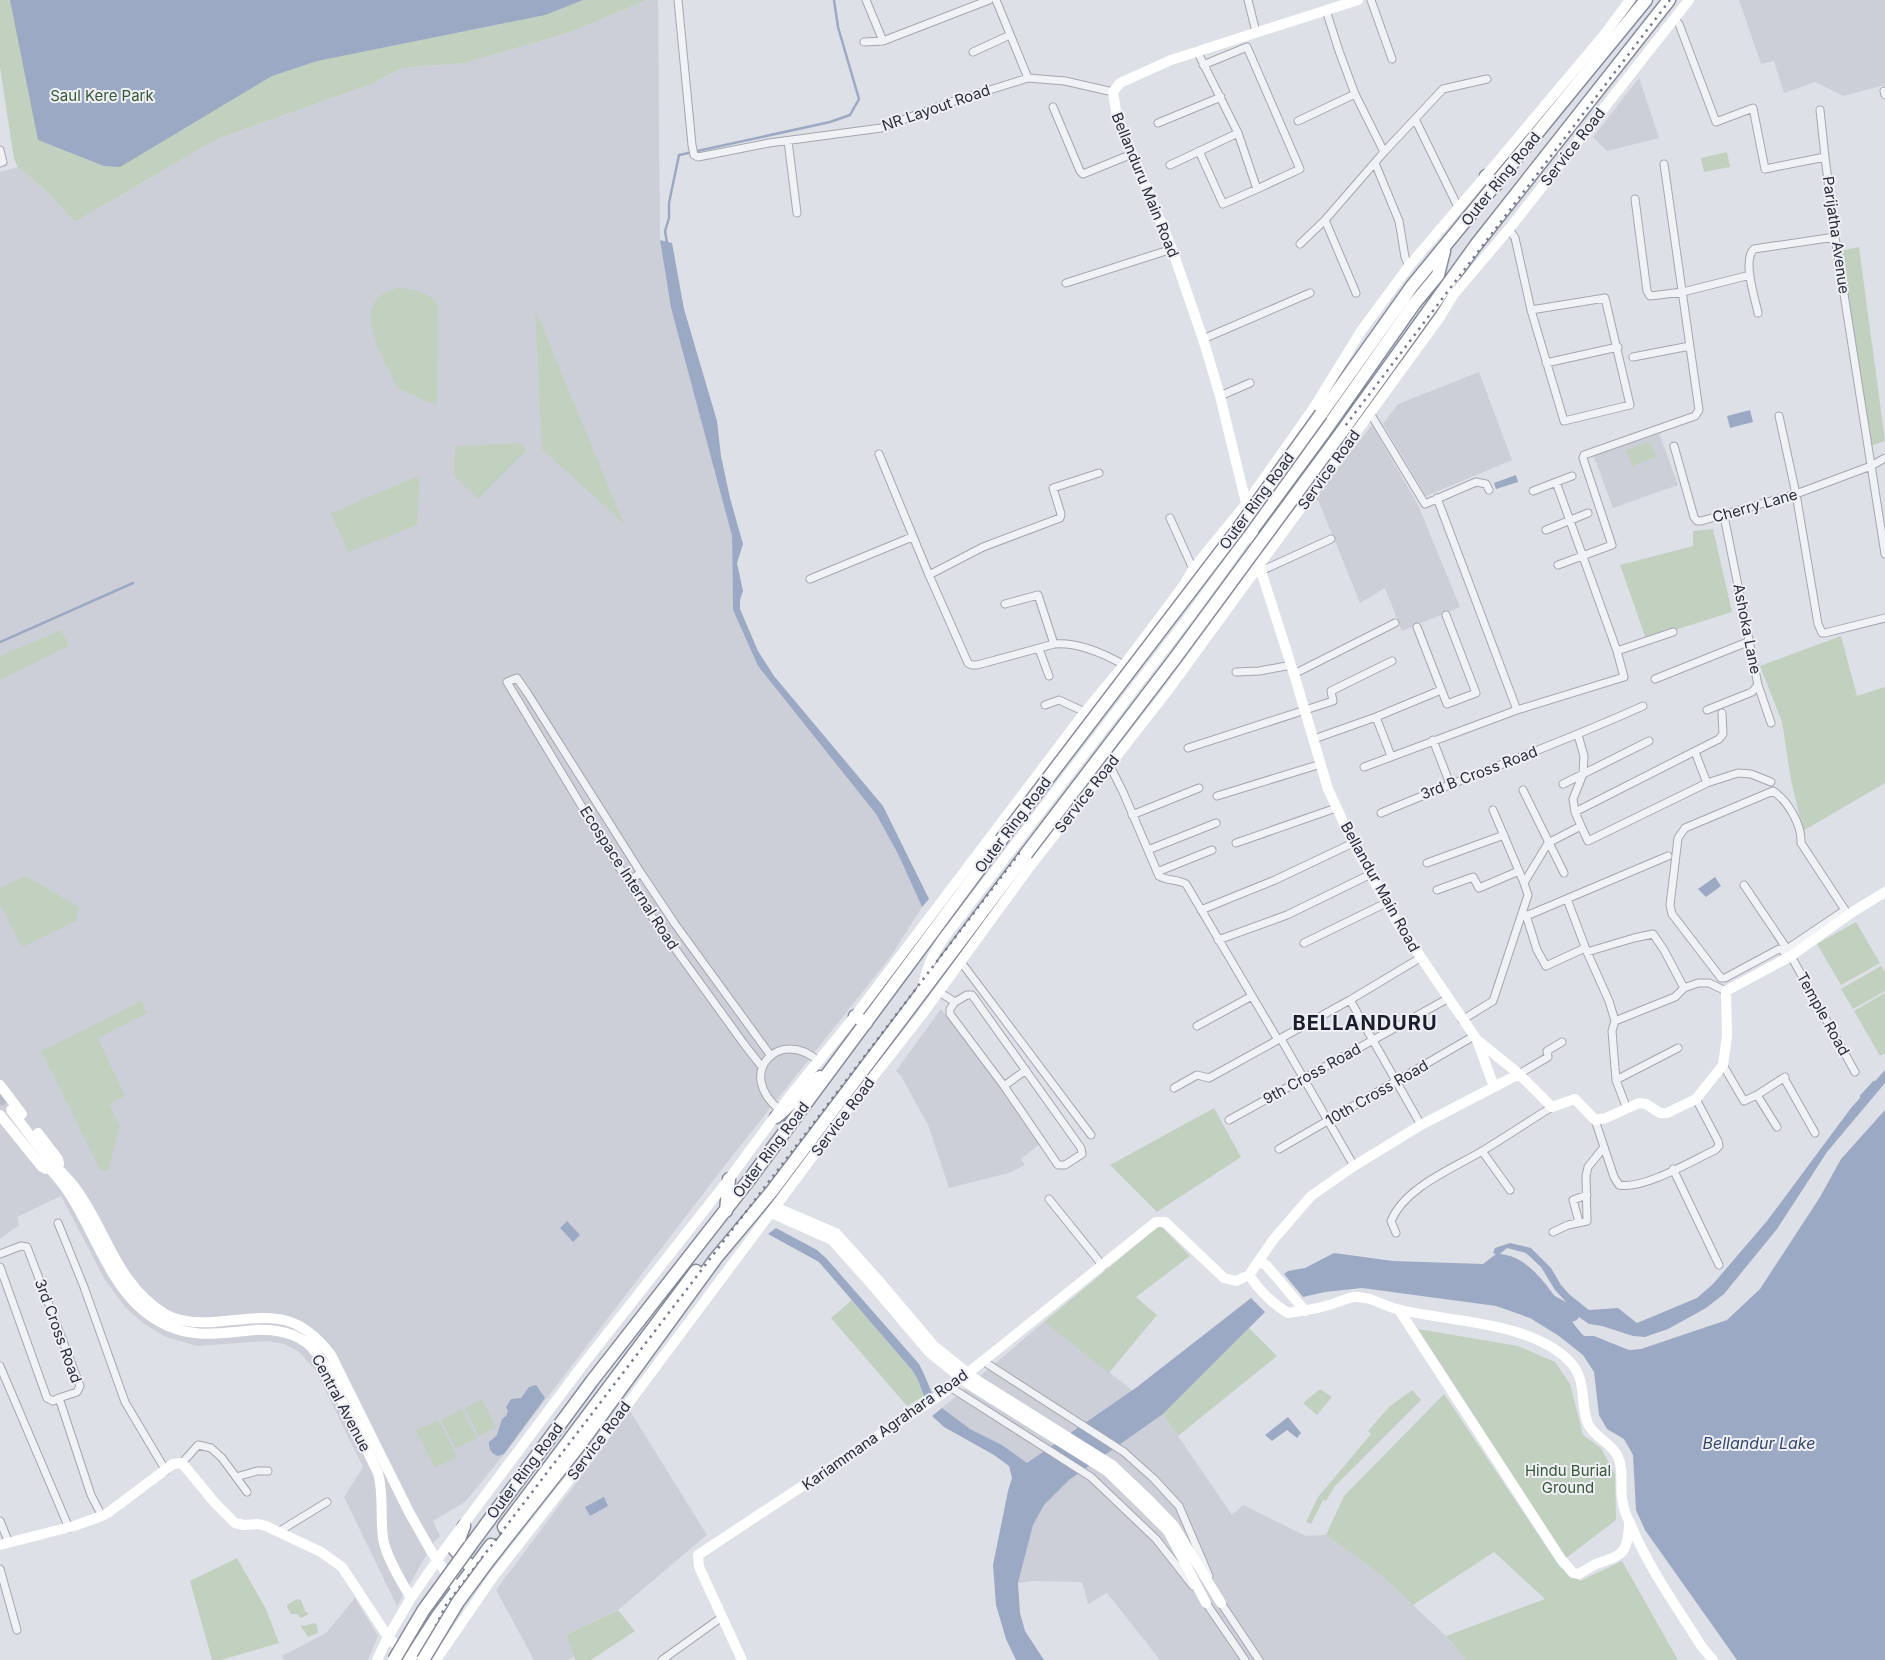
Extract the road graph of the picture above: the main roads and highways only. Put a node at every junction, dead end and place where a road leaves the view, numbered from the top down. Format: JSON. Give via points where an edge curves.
{"nodes":[{"id":1,"x":1646,"y":0,"type":"edge"},
{"id":2,"x":1669,"y":0,"type":"edge"},
{"id":3,"x":1486,"y":176,"type":"road end"},
{"id":4,"x":1496,"y":185,"type":"junction"},
{"id":5,"x":1445,"y":246,"type":"junction"},
{"id":6,"x":1252,"y":530,"type":"road end"},
{"id":7,"x":854,"y":1016,"type":"road end"},
{"id":8,"x":866,"y":1023,"type":"junction"},
{"id":9,"x":830,"y":1071,"type":"junction"},
{"id":10,"x":778,"y":1113,"type":"road end"},
{"id":11,"x":729,"y":1179,"type":"road end"},
{"id":12,"x":726,"y":1210,"type":"junction"},
{"id":13,"x":734,"y":1236,"type":"junction"},
{"id":14,"x":464,"y":1526,"type":"road end"},
{"id":15,"x":473,"y":1568,"type":"junction"},
{"id":16,"x":410,"y":1659,"type":"edge"},
{"id":17,"x":394,"y":1660,"type":"edge"},
{"id":18,"x":423,"y":1660,"type":"edge"}],
"edges":[{"from":1,"to":4,"type":"highway","name":"Outer Ring Road"},
{"from":2,"to":13,"type":"highway","name":"Outer Ring Road","bridge":true,"via":[[921,994],[828,1126]]},
{"from":3,"to":4,"type":"highway"},
{"from":4,"to":5,"type":"highway","name":"Outer Ring Road"},
{"from":5,"to":6,"type":"highway","via":[[1438,275]]},
{"from":5,"to":8,"type":"highway","name":"Outer Ring Road","bridge":true,"via":[[1412,286],[1238,529]]},
{"from":7,"to":8,"type":"highway"},
{"from":8,"to":9,"type":"highway","name":"Outer Ring Road"},
{"from":9,"to":10,"type":"highway","via":[[811,1083],[789,1107]]},
{"from":9,"to":12,"type":"highway","name":"Outer Ring Road"},
{"from":11,"to":12,"type":"highway"},
{"from":12,"to":17,"type":"highway","name":"Outer Ring Road","bridge":true,"via":[[592,1381],[470,1546],[423,1611]]},
{"from":13,"to":15,"type":"highway","via":[[708,1256]]},
{"from":13,"to":18,"type":"highway","name":"Outer Ring Road","bridge":true,"via":[[582,1442],[489,1560],[448,1617]]},
{"from":14,"to":15,"type":"highway","via":[[455,1550]]},
{"from":15,"to":16,"type":"highway"}]}
